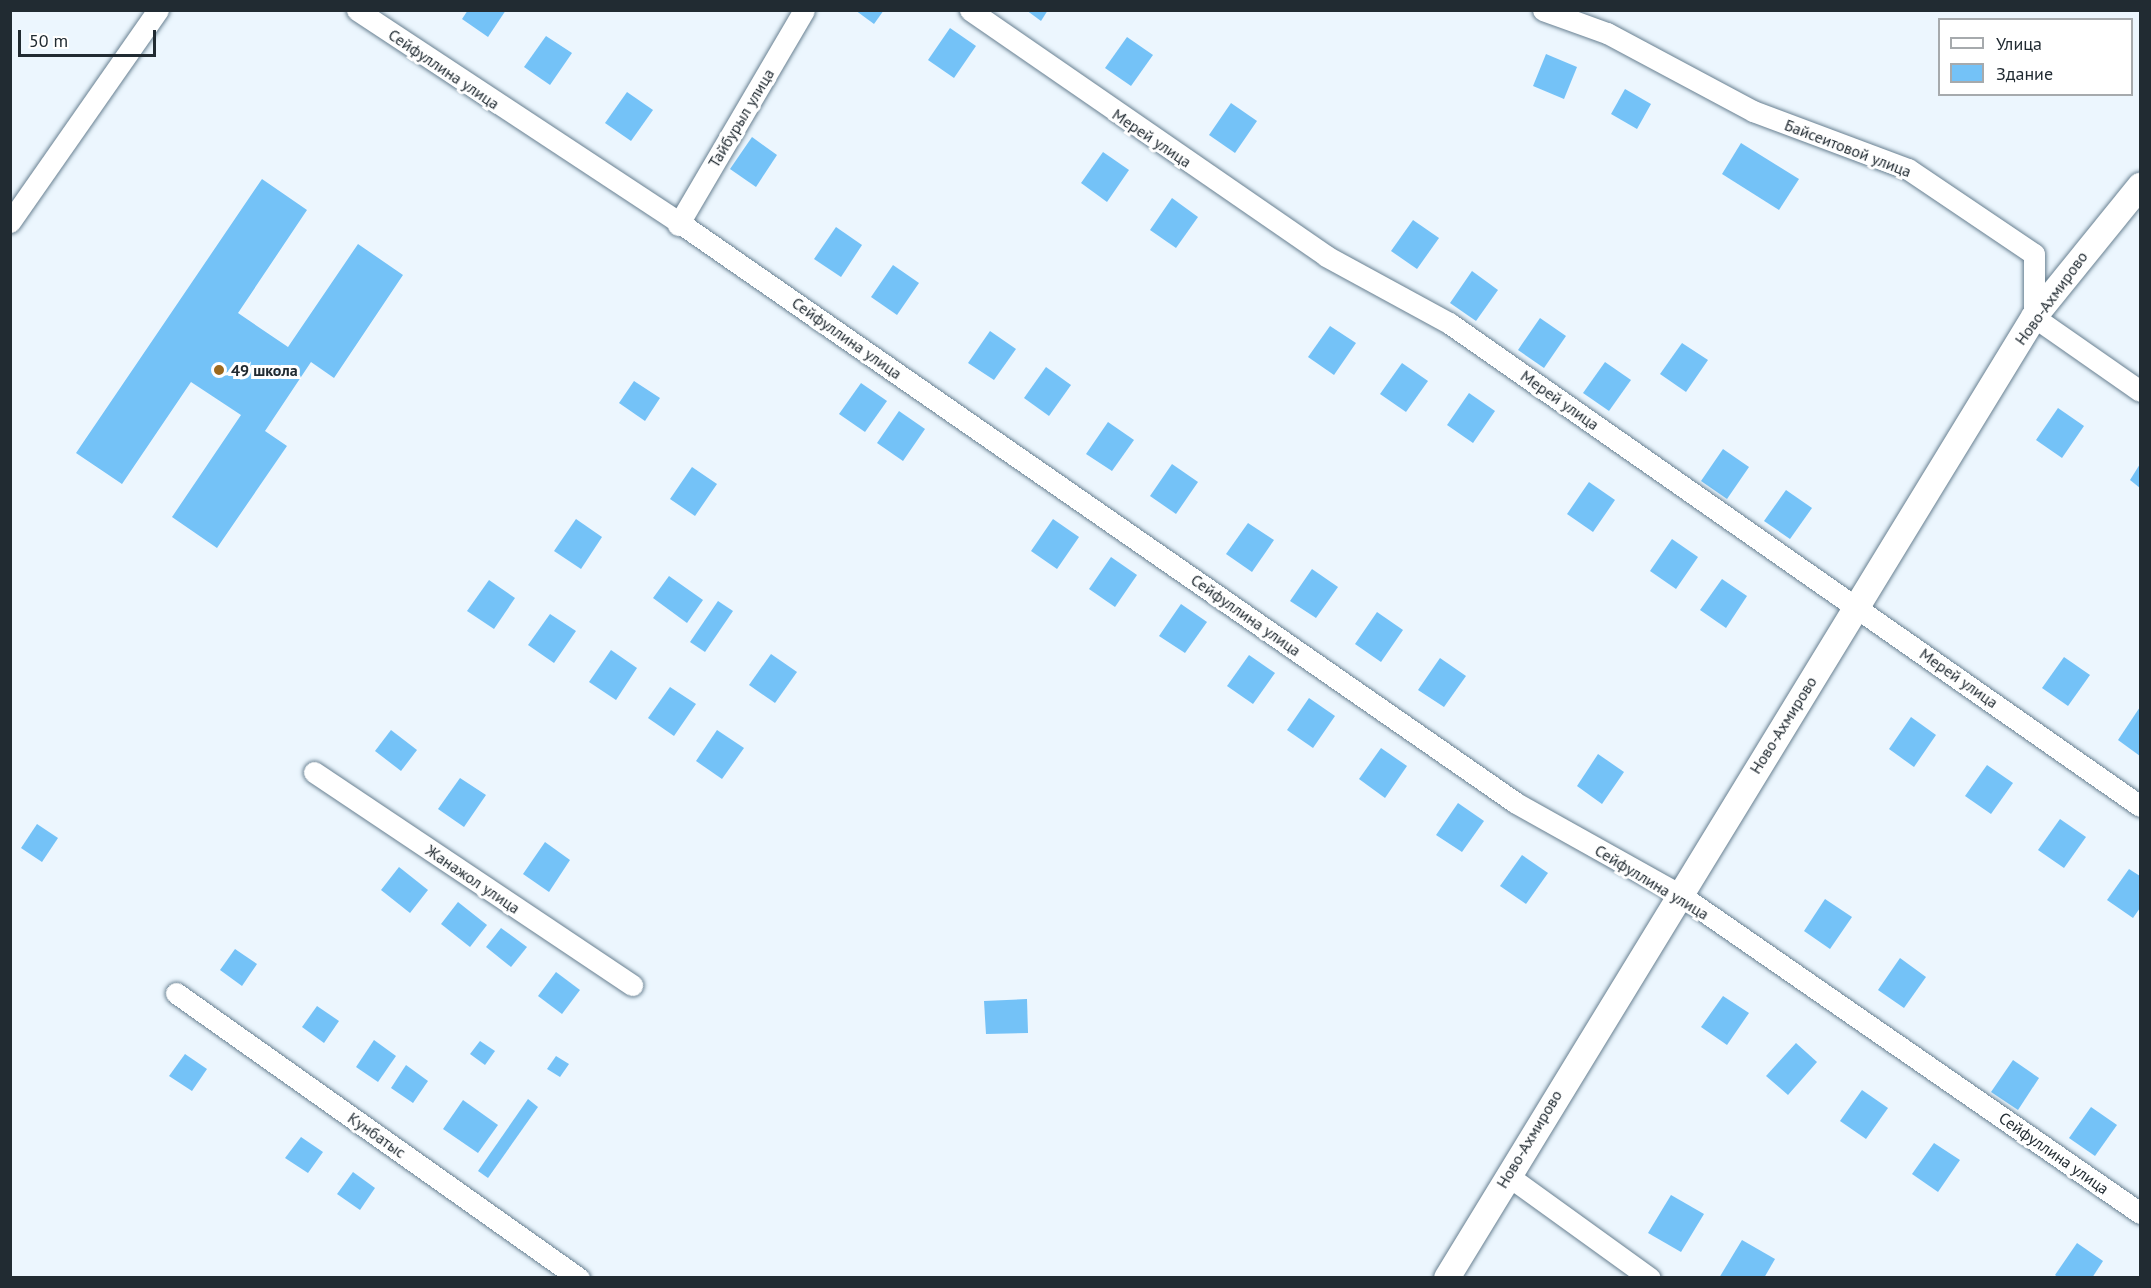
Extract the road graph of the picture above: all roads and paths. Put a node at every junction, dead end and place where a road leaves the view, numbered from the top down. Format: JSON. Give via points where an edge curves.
{"nodes":[{"id":1,"x":158,"y":10,"type":"edge"},
{"id":2,"x":357,"y":10,"type":"edge"},
{"id":3,"x":804,"y":10,"type":"edge"},
{"id":4,"x":970,"y":10,"type":"edge"},
{"id":5,"x":1543,"y":10,"type":"edge"},
{"id":6,"x":2140,"y":186,"type":"edge"},
{"id":7,"x":10,"y":222,"type":"edge"},
{"id":8,"x":678,"y":225,"type":"junction"},
{"id":9,"x":2034,"y":316,"type":"junction"},
{"id":10,"x":2140,"y":391,"type":"edge"},
{"id":11,"x":1857,"y":606,"type":"junction"},
{"id":12,"x":314,"y":772,"type":"dead end"},
{"id":13,"x":2140,"y":806,"type":"edge"},
{"id":14,"x":1679,"y":894,"type":"junction"},
{"id":15,"x":632,"y":985,"type":"dead end"},
{"id":16,"x":176,"y":993,"type":"dead end"},
{"id":17,"x":1507,"y":1175,"type":"junction"},
{"id":18,"x":2140,"y":1213,"type":"edge"},
{"id":19,"x":568,"y":1274,"type":"edge"},
{"id":20,"x":1447,"y":1278,"type":"edge"},
{"id":21,"x":1650,"y":1278,"type":"edge"}],
"edges":[{"from":1,"to":7,"type":"street"},
{"from":2,"to":8,"type":"street","name":"Сейфуллина улица"},
{"from":3,"to":8,"type":"street","name":"Тайбурыл улица"},
{"from":4,"to":11,"type":"street","name":"Мерей улица","via":[[1326,256],[1449,323]]},
{"from":5,"to":9,"type":"street","name":"Байсеитовой улица","via":[[1607,33],[1753,111],[1908,169],[2034,254]]},
{"from":6,"to":9,"type":"street","name":"Ново-Ахмирово"},
{"from":8,"to":14,"type":"street","name":"Сейфуллина улица","via":[[1516,803]]},
{"from":9,"to":10,"type":"street"},
{"from":9,"to":11,"type":"street","name":"Ново-Ахмирово"},
{"from":11,"to":13,"type":"street","name":"Мерей улица"},
{"from":11,"to":14,"type":"street","name":"Ново-Ахмирово"},
{"from":12,"to":15,"type":"street","name":"Жанажол улица"},
{"from":14,"to":17,"type":"street","name":"Ново-Ахмирово"},
{"from":14,"to":18,"type":"street","name":"Сейфуллина улица"},
{"from":16,"to":19,"type":"street","name":"Кунбатыс"},
{"from":17,"to":20,"type":"street","name":"Ново-Ахмирово"},
{"from":17,"to":21,"type":"street"}]}
